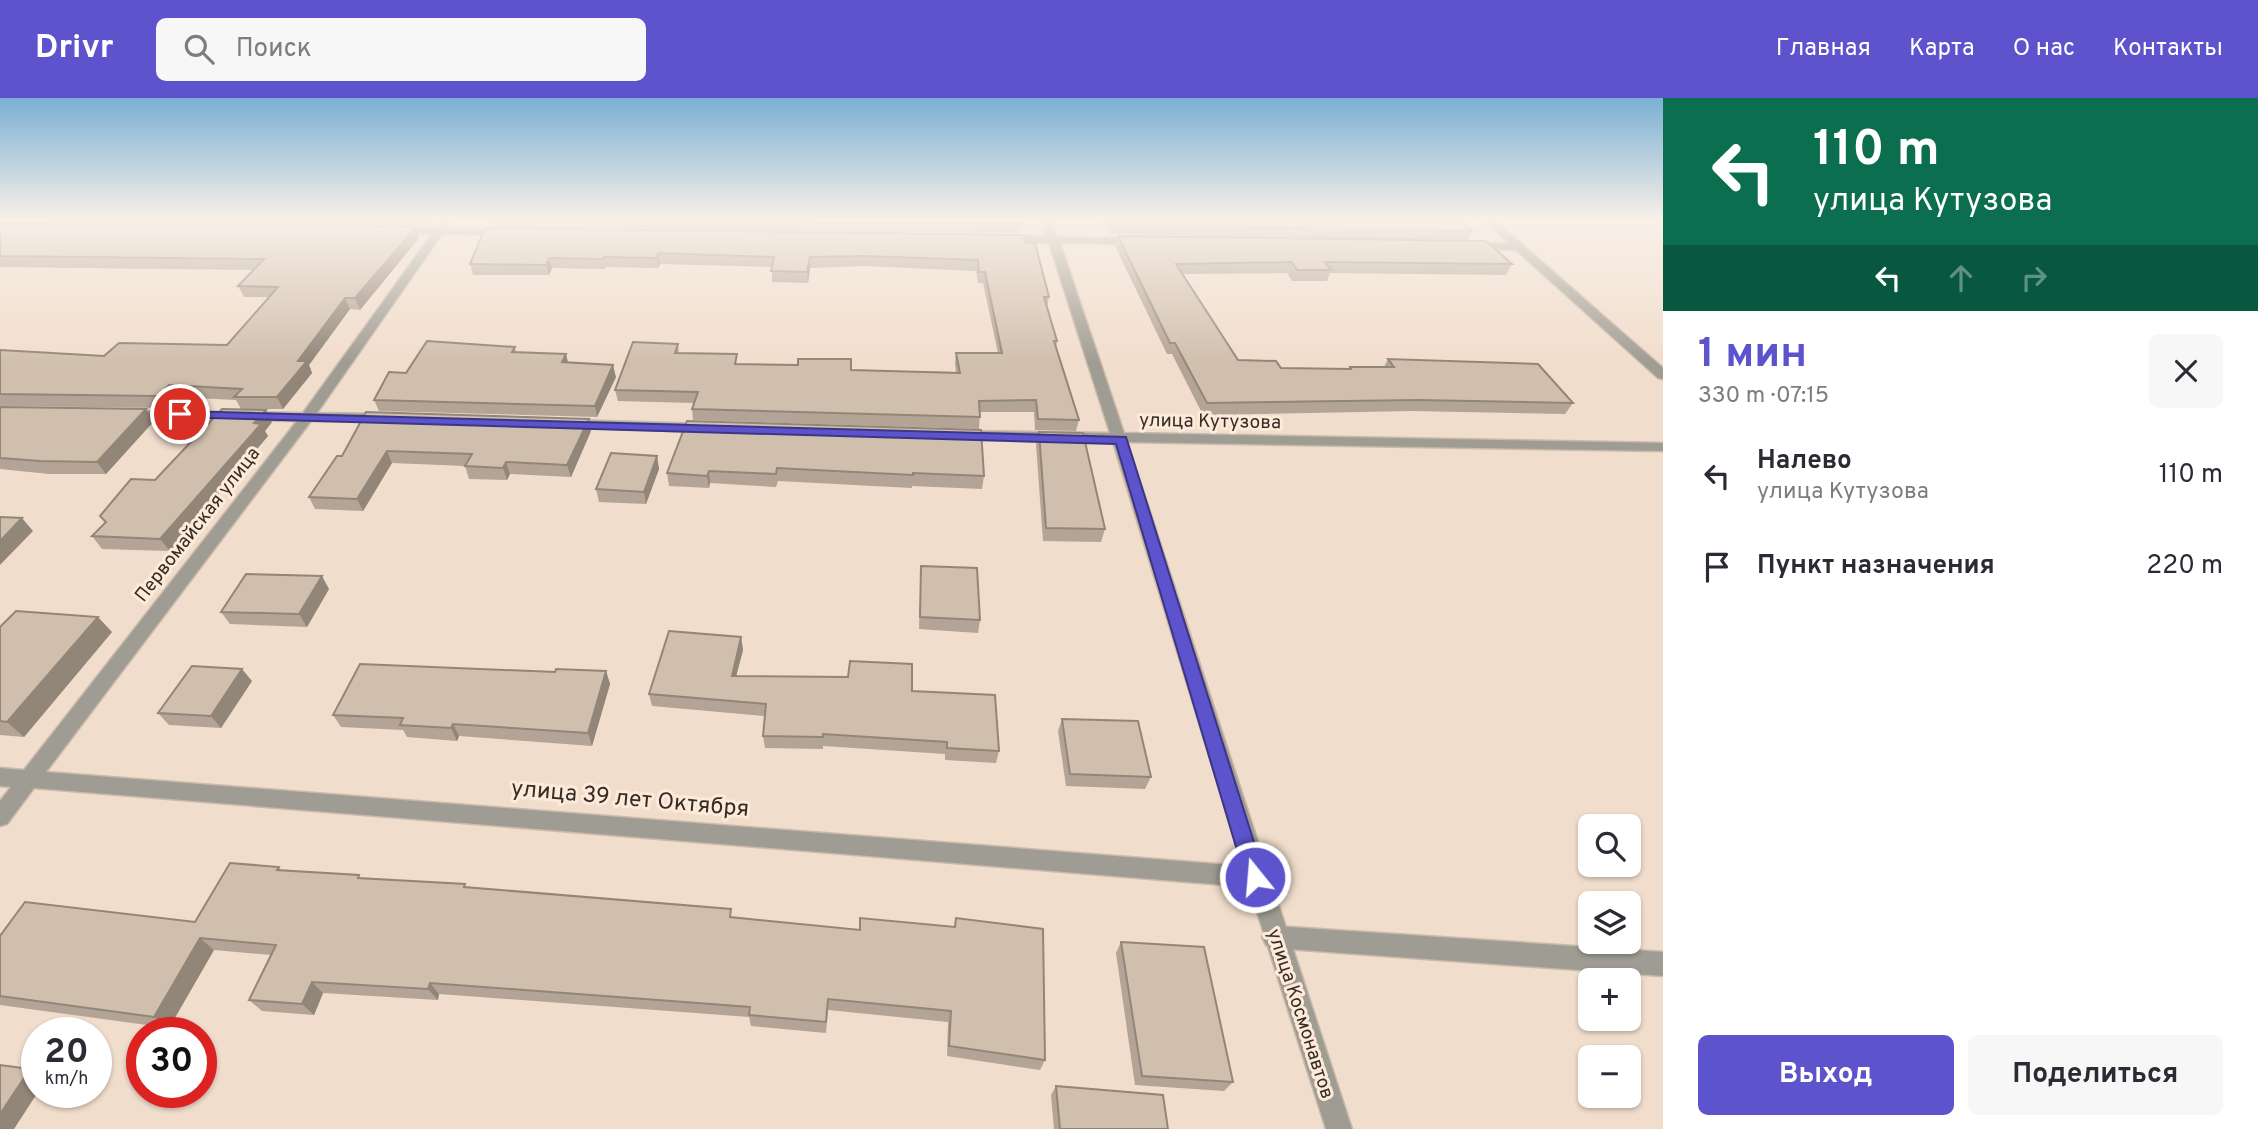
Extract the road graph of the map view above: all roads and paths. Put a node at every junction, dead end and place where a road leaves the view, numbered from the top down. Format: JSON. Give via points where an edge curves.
{"nodes":[{"id":1,"x":413,"y":267,"type":"edge"},
{"id":2,"x":1062,"y":267,"type":"edge"},
{"id":3,"x":1542,"y":267,"type":"edge"},
{"id":4,"x":1663,"y":374,"type":"edge"},
{"id":5,"x":107,"y":413,"type":"edge"},
{"id":6,"x":308,"y":416,"type":"junction"},
{"id":7,"x":405,"y":419,"type":"edge"},
{"id":8,"x":556,"y":423,"type":"edge"},
{"id":9,"x":722,"y":428,"type":"edge"},
{"id":10,"x":942,"y":435,"type":"edge"},
{"id":11,"x":1121,"y":440,"type":"junction"},
{"id":12,"x":1663,"y":447,"type":"edge"},
{"id":13,"x":0,"y":777,"type":"edge"},
{"id":14,"x":30,"y":779,"type":"junction"},
{"id":15,"x":0,"y":817,"type":"edge"},
{"id":16,"x":1255,"y":877,"type":"junction"},
{"id":17,"x":1274,"y":937,"type":"junction"},
{"id":18,"x":1663,"y":964,"type":"edge"},
{"id":19,"x":1339,"y":1129,"type":"edge"}],
"edges":[{"from":1,"to":6,"type":"street","name":"Первомайская улица"},
{"from":2,"to":11,"type":"street","name":"улица Космонавтов"},
{"from":3,"to":4,"type":"street"},
{"from":5,"to":6,"type":"street"},
{"from":6,"to":7,"type":"street"},
{"from":6,"to":14,"type":"street","name":"Первомайская улица"},
{"from":8,"to":9,"type":"street"},
{"from":10,"to":11,"type":"street","name":"улица Кутузова"},
{"from":11,"to":12,"type":"street","name":"улица Кутузова"},
{"from":11,"to":16,"type":"street","name":"улица Космонавтов"},
{"from":13,"to":14,"type":"street","name":"улица 39 лет Октября"},
{"from":14,"to":15,"type":"street","name":"Первомайская улица"},
{"from":14,"to":16,"type":"street","name":"улица 39 лет Октября"},
{"from":16,"to":17,"type":"street","name":"улица Космонавтов"},
{"from":17,"to":18,"type":"street"},
{"from":17,"to":19,"type":"street","name":"улица Космонавтов"}]}
